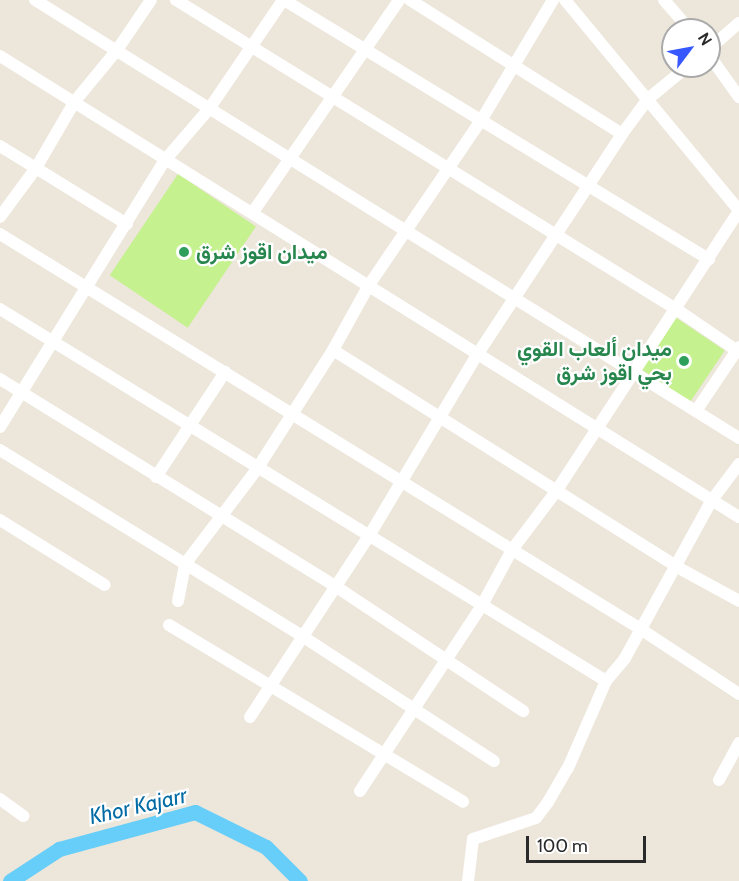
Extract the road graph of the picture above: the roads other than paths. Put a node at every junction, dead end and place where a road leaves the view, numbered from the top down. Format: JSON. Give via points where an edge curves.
{"nodes":[{"id":1,"x":35,"y":0,"type":"edge"},
{"id":2,"x":151,"y":0,"type":"edge"},
{"id":3,"x":176,"y":0,"type":"edge"},
{"id":4,"x":283,"y":0,"type":"edge"},
{"id":5,"x":399,"y":0,"type":"edge"},
{"id":6,"x":410,"y":0,"type":"edge"},
{"id":7,"x":553,"y":0,"type":"edge"},
{"id":8,"x":565,"y":0,"type":"edge"},
{"id":9,"x":664,"y":0,"type":"edge"},
{"id":10,"x":680,"y":18,"type":"edge"},
{"id":11,"x":739,"y":23,"type":"edge"},
{"id":12,"x":721,"y":39,"type":"edge"},
{"id":13,"x":251,"y":47,"type":"junction"},
{"id":14,"x":365,"y":49,"type":"junction"},
{"id":15,"x":117,"y":50,"type":"junction"},
{"id":16,"x":0,"y":56,"type":"edge"},
{"id":17,"x":514,"y":66,"type":"junction"},
{"id":18,"x":721,"y":72,"type":"edge"},
{"id":19,"x":673,"y":78,"type":"edge"},
{"id":20,"x":332,"y":97,"type":"junction"},
{"id":21,"x":739,"y":97,"type":"edge"},
{"id":22,"x":648,"y":99,"type":"junction"},
{"id":23,"x":75,"y":101,"type":"junction"},
{"id":24,"x":209,"y":109,"type":"junction"},
{"id":25,"x":482,"y":119,"type":"junction"},
{"id":26,"x":622,"y":134,"type":"junction"},
{"id":27,"x":0,"y":146,"type":"edge"},
{"id":28,"x":289,"y":159,"type":"junction"},
{"id":29,"x":165,"y":160,"type":"junction"},
{"id":30,"x":448,"y":167,"type":"junction"},
{"id":31,"x":36,"y":168,"type":"junction"},
{"id":32,"x":590,"y":185,"type":"junction"},
{"id":33,"x":739,"y":210,"type":"edge"},
{"id":34,"x":253,"y":212,"type":"junction"},
{"id":35,"x":0,"y":217,"type":"edge"},
{"id":36,"x":127,"y":224,"type":"junction"},
{"id":37,"x":408,"y":230,"type":"junction"},
{"id":38,"x":0,"y":234,"type":"edge"},
{"id":39,"x":555,"y":234,"type":"junction"},
{"id":40,"x":709,"y":259,"type":"junction"},
{"id":41,"x":84,"y":285,"type":"junction"},
{"id":42,"x":369,"y":285,"type":"junction"},
{"id":43,"x":516,"y":298,"type":"junction"},
{"id":44,"x":0,"y":309,"type":"edge"},
{"id":45,"x":676,"y":309,"type":"junction"},
{"id":46,"x":52,"y":341,"type":"junction"},
{"id":47,"x":333,"y":350,"type":"junction"},
{"id":48,"x":738,"y":350,"type":"edge"},
{"id":49,"x":477,"y":355,"type":"junction"},
{"id":50,"x":225,"y":372,"type":"junction"},
{"id":51,"x":634,"y":372,"type":"junction"},
{"id":52,"x":0,"y":379,"type":"edge"},
{"id":53,"x":21,"y":393,"type":"junction"},
{"id":54,"x":696,"y":411,"type":"junction"},
{"id":55,"x":292,"y":414,"type":"junction"},
{"id":56,"x":440,"y":419,"type":"junction"},
{"id":57,"x":188,"y":426,"type":"junction"},
{"id":58,"x":0,"y":427,"type":"edge"},
{"id":59,"x":598,"y":427,"type":"junction"},
{"id":60,"x":739,"y":438,"type":"edge"},
{"id":61,"x":0,"y":450,"type":"edge"},
{"id":62,"x":739,"y":464,"type":"edge"},
{"id":63,"x":257,"y":469,"type":"junction"},
{"id":64,"x":156,"y":477,"type":"junction"},
{"id":65,"x":399,"y":480,"type":"junction"},
{"id":66,"x":557,"y":490,"type":"junction"},
{"id":67,"x":712,"y":500,"type":"junction"},
{"id":68,"x":219,"y":515,"type":"junction"},
{"id":69,"x":739,"y":517,"type":"edge"},
{"id":70,"x":0,"y":520,"type":"edge"},
{"id":71,"x":369,"y":536,"type":"junction"},
{"id":72,"x":512,"y":550,"type":"junction"},
{"id":73,"x":185,"y":564,"type":"junction"},
{"id":74,"x":677,"y":567,"type":"junction"},
{"id":75,"x":105,"y":585,"type":"dead end"},
{"id":76,"x":335,"y":586,"type":"junction"},
{"id":77,"x":178,"y":601,"type":"dead end"},
{"id":78,"x":739,"y":601,"type":"edge"},
{"id":79,"x":482,"y":605,"type":"junction"},
{"id":80,"x":170,"y":625,"type":"dead end"},
{"id":81,"x":639,"y":628,"type":"junction"},
{"id":82,"x":302,"y":636,"type":"junction"},
{"id":83,"x":445,"y":660,"type":"junction"},
{"id":84,"x":606,"y":681,"type":"junction"},
{"id":85,"x":269,"y":687,"type":"junction"},
{"id":86,"x":739,"y":694,"type":"edge"},
{"id":87,"x":415,"y":708,"type":"junction"},
{"id":88,"x":523,"y":711,"type":"dead end"},
{"id":89,"x":250,"y":717,"type":"dead end"},
{"id":90,"x":739,"y":743,"type":"edge"},
{"id":91,"x":383,"y":756,"type":"junction"},
{"id":92,"x":494,"y":760,"type":"dead end"},
{"id":93,"x":718,"y":780,"type":"dead end"},
{"id":94,"x":360,"y":791,"type":"dead end"},
{"id":95,"x":0,"y":799,"type":"edge"},
{"id":96,"x":462,"y":802,"type":"dead end"},
{"id":97,"x":23,"y":816,"type":"dead end"},
{"id":98,"x":468,"y":881,"type":"edge"}],
"edges":[{"from":1,"to":15,"type":"street"},
{"from":2,"to":15,"type":"street"},
{"from":3,"to":13,"type":"street"},
{"from":4,"to":13,"type":"street"},
{"from":4,"to":14,"type":"street"},
{"from":5,"to":14,"type":"street"},
{"from":6,"to":17,"type":"street"},
{"from":7,"to":17,"type":"street"},
{"from":8,"to":22,"type":"street"},
{"from":9,"to":10,"type":"street"},
{"from":11,"to":12,"type":"street"},
{"from":13,"to":20,"type":"street"},
{"from":13,"to":24,"type":"street"},
{"from":14,"to":20,"type":"street"},
{"from":14,"to":25,"type":"street"},
{"from":15,"to":23,"type":"street"},
{"from":15,"to":24,"type":"street"},
{"from":16,"to":23,"type":"street"},
{"from":17,"to":25,"type":"street"},
{"from":17,"to":26,"type":"street"},
{"from":18,"to":21,"type":"street"},
{"from":19,"to":22,"type":"street"},
{"from":20,"to":28,"type":"street"},
{"from":20,"to":30,"type":"street"},
{"from":22,"to":26,"type":"street"},
{"from":22,"to":33,"type":"street"},
{"from":23,"to":29,"type":"street"},
{"from":23,"to":31,"type":"street"},
{"from":24,"to":28,"type":"street"},
{"from":24,"to":29,"type":"street"},
{"from":25,"to":30,"type":"street"},
{"from":25,"to":32,"type":"street"},
{"from":26,"to":32,"type":"street"},
{"from":27,"to":31,"type":"street"},
{"from":28,"to":34,"type":"street"},
{"from":28,"to":37,"type":"street"},
{"from":29,"to":34,"type":"street"},
{"from":29,"to":36,"type":"street"},
{"from":30,"to":37,"type":"street"},
{"from":30,"to":39,"type":"street"},
{"from":31,"to":35,"type":"street"},
{"from":31,"to":36,"type":"street"},
{"from":32,"to":39,"type":"street"},
{"from":32,"to":40,"type":"street"},
{"from":33,"to":40,"type":"street"},
{"from":34,"to":42,"type":"street"},
{"from":36,"to":41,"type":"street"},
{"from":37,"to":42,"type":"street"},
{"from":37,"to":43,"type":"street"},
{"from":38,"to":41,"type":"street"},
{"from":39,"to":43,"type":"street"},
{"from":39,"to":45,"type":"street"},
{"from":40,"to":45,"type":"street"},
{"from":41,"to":46,"type":"street"},
{"from":41,"to":50,"type":"street"},
{"from":42,"to":47,"type":"street"},
{"from":42,"to":49,"type":"street"},
{"from":43,"to":49,"type":"street"},
{"from":43,"to":51,"type":"street"},
{"from":44,"to":46,"type":"street"},
{"from":45,"to":48,"type":"street"},
{"from":45,"to":51,"type":"street"},
{"from":46,"to":53,"type":"street"},
{"from":46,"to":57,"type":"street"},
{"from":47,"to":55,"type":"street"},
{"from":47,"to":56,"type":"street"},
{"from":48,"to":54,"type":"street"},
{"from":49,"to":56,"type":"street"},
{"from":49,"to":59,"type":"street"},
{"from":50,"to":55,"type":"street"},
{"from":50,"to":57,"type":"street"},
{"from":51,"to":54,"type":"street"},
{"from":51,"to":59,"type":"street"},
{"from":52,"to":53,"type":"street"},
{"from":53,"to":58,"type":"street"},
{"from":53,"to":64,"type":"street"},
{"from":54,"to":60,"type":"street"},
{"from":55,"to":63,"type":"street"},
{"from":55,"to":65,"type":"street"},
{"from":56,"to":65,"type":"street"},
{"from":56,"to":66,"type":"street"},
{"from":57,"to":63,"type":"street"},
{"from":57,"to":64,"type":"street"},
{"from":59,"to":66,"type":"street"},
{"from":59,"to":67,"type":"street"},
{"from":61,"to":73,"type":"street"},
{"from":62,"to":67,"type":"street"},
{"from":63,"to":68,"type":"street"},
{"from":63,"to":71,"type":"street"},
{"from":64,"to":68,"type":"street"},
{"from":65,"to":71,"type":"street"},
{"from":65,"to":72,"type":"street"},
{"from":66,"to":72,"type":"street"},
{"from":66,"to":74,"type":"street"},
{"from":67,"to":69,"type":"street"},
{"from":67,"to":74,"type":"street"},
{"from":68,"to":73,"type":"street"},
{"from":68,"to":76,"type":"street"},
{"from":70,"to":75,"type":"street"},
{"from":71,"to":76,"type":"street"},
{"from":71,"to":79,"type":"street"},
{"from":72,"to":79,"type":"street"},
{"from":72,"to":81,"type":"street"},
{"from":73,"to":77,"type":"street"},
{"from":73,"to":82,"type":"street"},
{"from":74,"to":78,"type":"street"},
{"from":74,"to":81,"type":"street"},
{"from":76,"to":82,"type":"street"},
{"from":76,"to":83,"type":"street"},
{"from":79,"to":83,"type":"street"},
{"from":79,"to":84,"type":"street"},
{"from":80,"to":85,"type":"street"},
{"from":81,"to":84,"type":"street","via":[[626,658]]},
{"from":81,"to":86,"type":"street"},
{"from":82,"to":85,"type":"street"},
{"from":82,"to":87,"type":"street"},
{"from":83,"to":87,"type":"street"},
{"from":83,"to":88,"type":"street"},
{"from":84,"to":98,"type":"street","via":[[568,768],[548,802],[536,818],[472,839]]},
{"from":85,"to":89,"type":"street"},
{"from":85,"to":91,"type":"street"},
{"from":87,"to":91,"type":"street"},
{"from":87,"to":92,"type":"street"},
{"from":90,"to":93,"type":"street"},
{"from":91,"to":94,"type":"street"},
{"from":91,"to":96,"type":"street"},
{"from":95,"to":97,"type":"street"}]}
